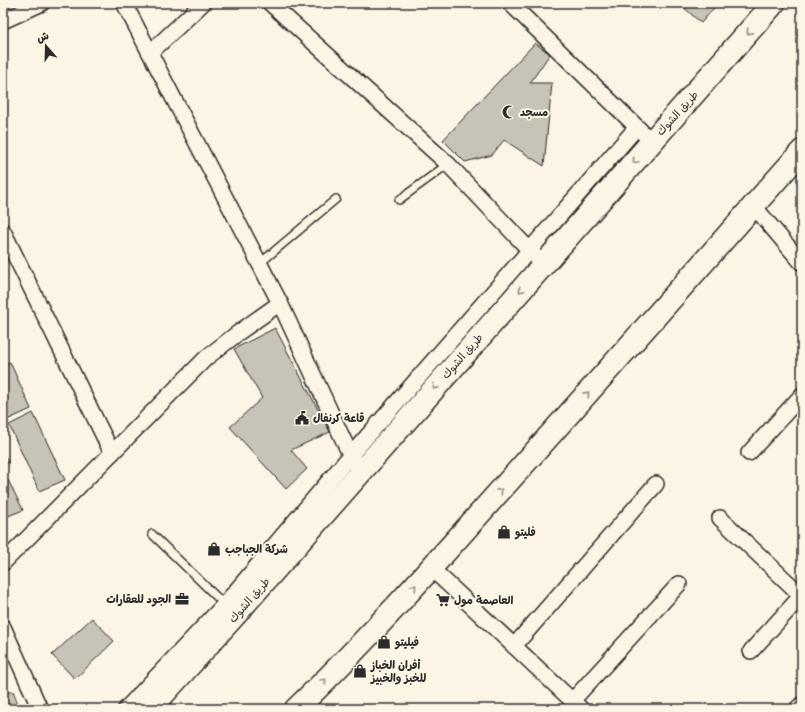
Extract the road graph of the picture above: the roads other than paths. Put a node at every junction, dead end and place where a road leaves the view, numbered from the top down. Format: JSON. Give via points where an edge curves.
{"nodes":[{"id":1,"x":42,"y":3,"type":"edge"},
{"id":2,"x":124,"y":3,"type":"edge"},
{"id":3,"x":203,"y":3,"type":"edge"},
{"id":4,"x":270,"y":3,"type":"edge"},
{"id":5,"x":510,"y":3,"type":"edge"},
{"id":6,"x":774,"y":3,"type":"edge"},
{"id":7,"x":3,"y":21,"type":"edge"},
{"id":8,"x":150,"y":54,"type":"junction"},
{"id":9,"x":644,"y":134,"type":"junction"},
{"id":10,"x":802,"y":151,"type":"edge"},
{"id":11,"x":448,"y":164,"type":"junction"},
{"id":12,"x":336,"y":199,"type":"dead end"},
{"id":13,"x":399,"y":200,"type":"dead end"},
{"id":14,"x":753,"y":205,"type":"junction"},
{"id":15,"x":3,"y":231,"type":"edge"},
{"id":16,"x":536,"y":258,"type":"junction"},
{"id":17,"x":802,"y":263,"type":"edge"},
{"id":18,"x":260,"y":264,"type":"junction"},
{"id":19,"x":280,"y":303,"type":"junction"},
{"id":20,"x":802,"y":395,"type":"edge"},
{"id":21,"x":112,"y":453,"type":"junction"},
{"id":22,"x":749,"y":454,"type":"dead end"},
{"id":23,"x":355,"y":464,"type":"junction"},
{"id":24,"x":656,"y":484,"type":"dead end"},
{"id":25,"x":720,"y":518,"type":"dead end"},
{"id":26,"x":152,"y":534,"type":"dead end"},
{"id":27,"x":3,"y":563,"type":"edge"},
{"id":28,"x":431,"y":568,"type":"junction"},
{"id":29,"x":679,"y":584,"type":"dead end"},
{"id":30,"x":802,"y":595,"type":"edge"},
{"id":31,"x":230,"y":610,"type":"junction"},
{"id":32,"x":3,"y":627,"type":"edge"},
{"id":33,"x":514,"y":646,"type":"junction"},
{"id":34,"x":751,"y":651,"type":"dead end"},
{"id":35,"x":802,"y":704,"type":"edge"},
{"id":36,"x":576,"y":705,"type":"edge"},
{"id":37,"x":40,"y":709,"type":"edge"},
{"id":38,"x":126,"y":709,"type":"edge"},
{"id":39,"x":150,"y":709,"type":"edge"},
{"id":40,"x":296,"y":709,"type":"edge"},
{"id":41,"x":797,"y":709,"type":"edge"}],
"edges":[{"from":1,"to":7,"type":"street"},
{"from":2,"to":8,"type":"street"},
{"from":3,"to":8,"type":"street"},
{"from":4,"to":11,"type":"street"},
{"from":5,"to":9,"type":"street"},
{"from":6,"to":9,"type":"main road","name":"طريق الشوك","one_way":true},
{"from":8,"to":18,"type":"street"},
{"from":9,"to":16,"type":"main road","name":"طريق الشوك"},
{"from":10,"to":14,"type":"main road"},
{"from":11,"to":13,"type":"lane"},
{"from":11,"to":16,"type":"street"},
{"from":12,"to":18,"type":"lane"},
{"from":14,"to":17,"type":"street"},
{"from":28,"to":14,"type":"main road","one_way":true},
{"from":15,"to":21,"type":"street"},
{"from":16,"to":23,"type":"main road","name":"طريق الشوك"},
{"from":18,"to":19,"type":"street"},
{"from":19,"to":21,"type":"street","via":[[206,358]]},
{"from":19,"to":23,"type":"street"},
{"from":20,"to":22,"type":"street"},
{"from":21,"to":27,"type":"street"},
{"from":23,"to":31,"type":"main road","name":"طريق الشوك"},
{"from":24,"to":33,"type":"street"},
{"from":25,"to":30,"type":"street"},
{"from":26,"to":31,"type":"lane"},
{"from":28,"to":33,"type":"street"},
{"from":40,"to":28,"type":"main road","one_way":true},
{"from":29,"to":36,"type":"street"},
{"from":30,"to":34,"type":"street"},
{"from":31,"to":38,"type":"street"},
{"from":31,"to":39,"type":"main road","name":"طريق الشوك"},
{"from":32,"to":37,"type":"street"},
{"from":33,"to":36,"type":"street"},
{"from":35,"to":41,"type":"street"}]}
